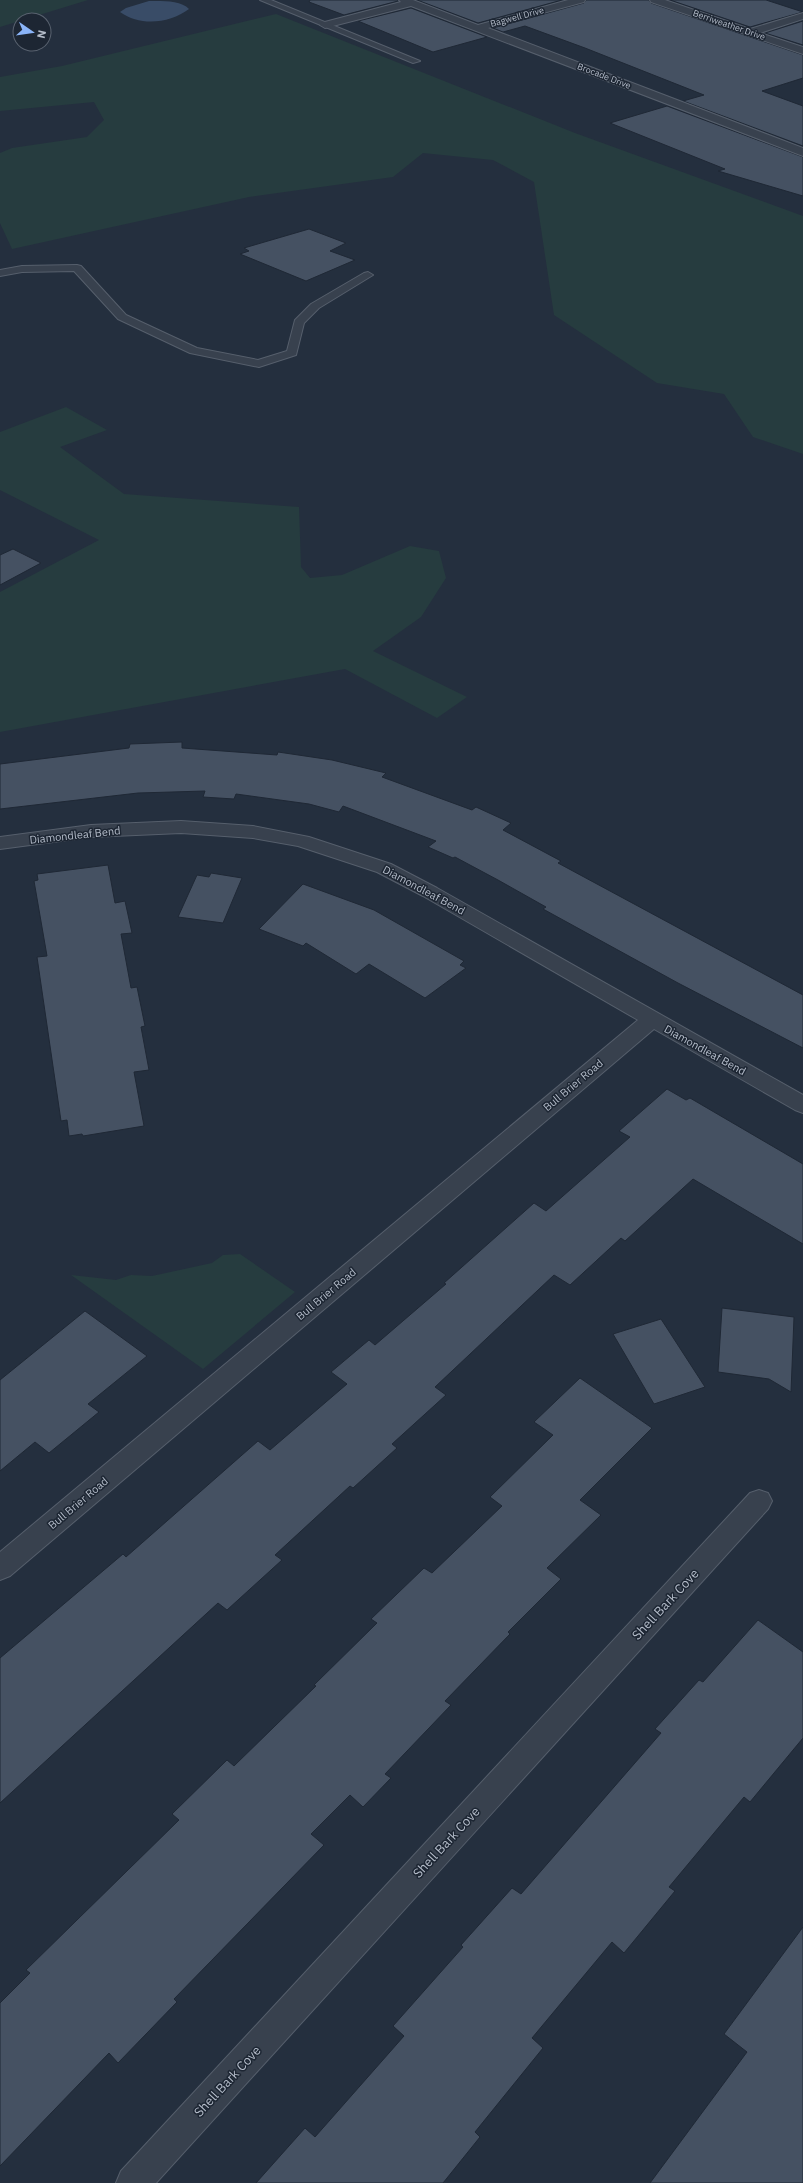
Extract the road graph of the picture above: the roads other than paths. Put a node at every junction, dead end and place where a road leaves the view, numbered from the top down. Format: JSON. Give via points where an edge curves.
{"nodes":[{"id":1,"x":264,"y":0,"type":"edge"},
{"id":2,"x":580,"y":0,"type":"edge"},
{"id":3,"x":655,"y":0,"type":"edge"},
{"id":4,"x":408,"y":1,"type":"edge"},
{"id":5,"x":803,"y":16,"type":"edge"},
{"id":6,"x":325,"y":25,"type":"junction"},
{"id":7,"x":477,"y":28,"type":"junction"},
{"id":8,"x":750,"y":32,"type":"junction"},
{"id":9,"x":803,"y":51,"type":"edge"},
{"id":10,"x":416,"y":61,"type":"dead end"},
{"id":11,"x":803,"y":152,"type":"edge"},
{"id":12,"x":0,"y":273,"type":"edge"},
{"id":13,"x":368,"y":275,"type":"dead end"},
{"id":14,"x":0,"y":844,"type":"edge"},
{"id":15,"x":651,"y":1020,"type":"junction"},
{"id":16,"x":803,"y":1105,"type":"edge"},
{"id":17,"x":759,"y":1501,"type":"dead end"},
{"id":18,"x":0,"y":1568,"type":"edge"},
{"id":19,"x":132,"y":2183,"type":"edge"}],
"edges":[{"from":1,"to":6,"type":"lane"},
{"from":2,"to":7,"type":"street","name":"Bagwell Drive"},
{"from":3,"to":8,"type":"street","name":"Berriweather Drive"},
{"from":4,"to":6,"type":"street"},
{"from":4,"to":7,"type":"street","name":"Brocade Drive"},
{"from":5,"to":8,"type":"street"},
{"from":6,"to":10,"type":"lane"},
{"from":7,"to":11,"type":"street","name":"Brocade Drive"},
{"from":8,"to":9,"type":"street","name":"Berriweather Drive"},
{"from":12,"to":13,"type":"lane","via":[[22,269],[77,268],[122,317],[194,351],[259,364],[292,353],[299,322],[315,306]]},
{"from":14,"to":15,"type":"street","name":"Diamondleaf Bend","via":[[90,831],[181,827],[253,832],[302,841],[384,868]]},
{"from":15,"to":16,"type":"street","name":"Diamondleaf Bend"},
{"from":15,"to":18,"type":"street","name":"Bull Brier Road"},
{"from":17,"to":19,"type":"street","name":"Shell Bark Cove"}]}
